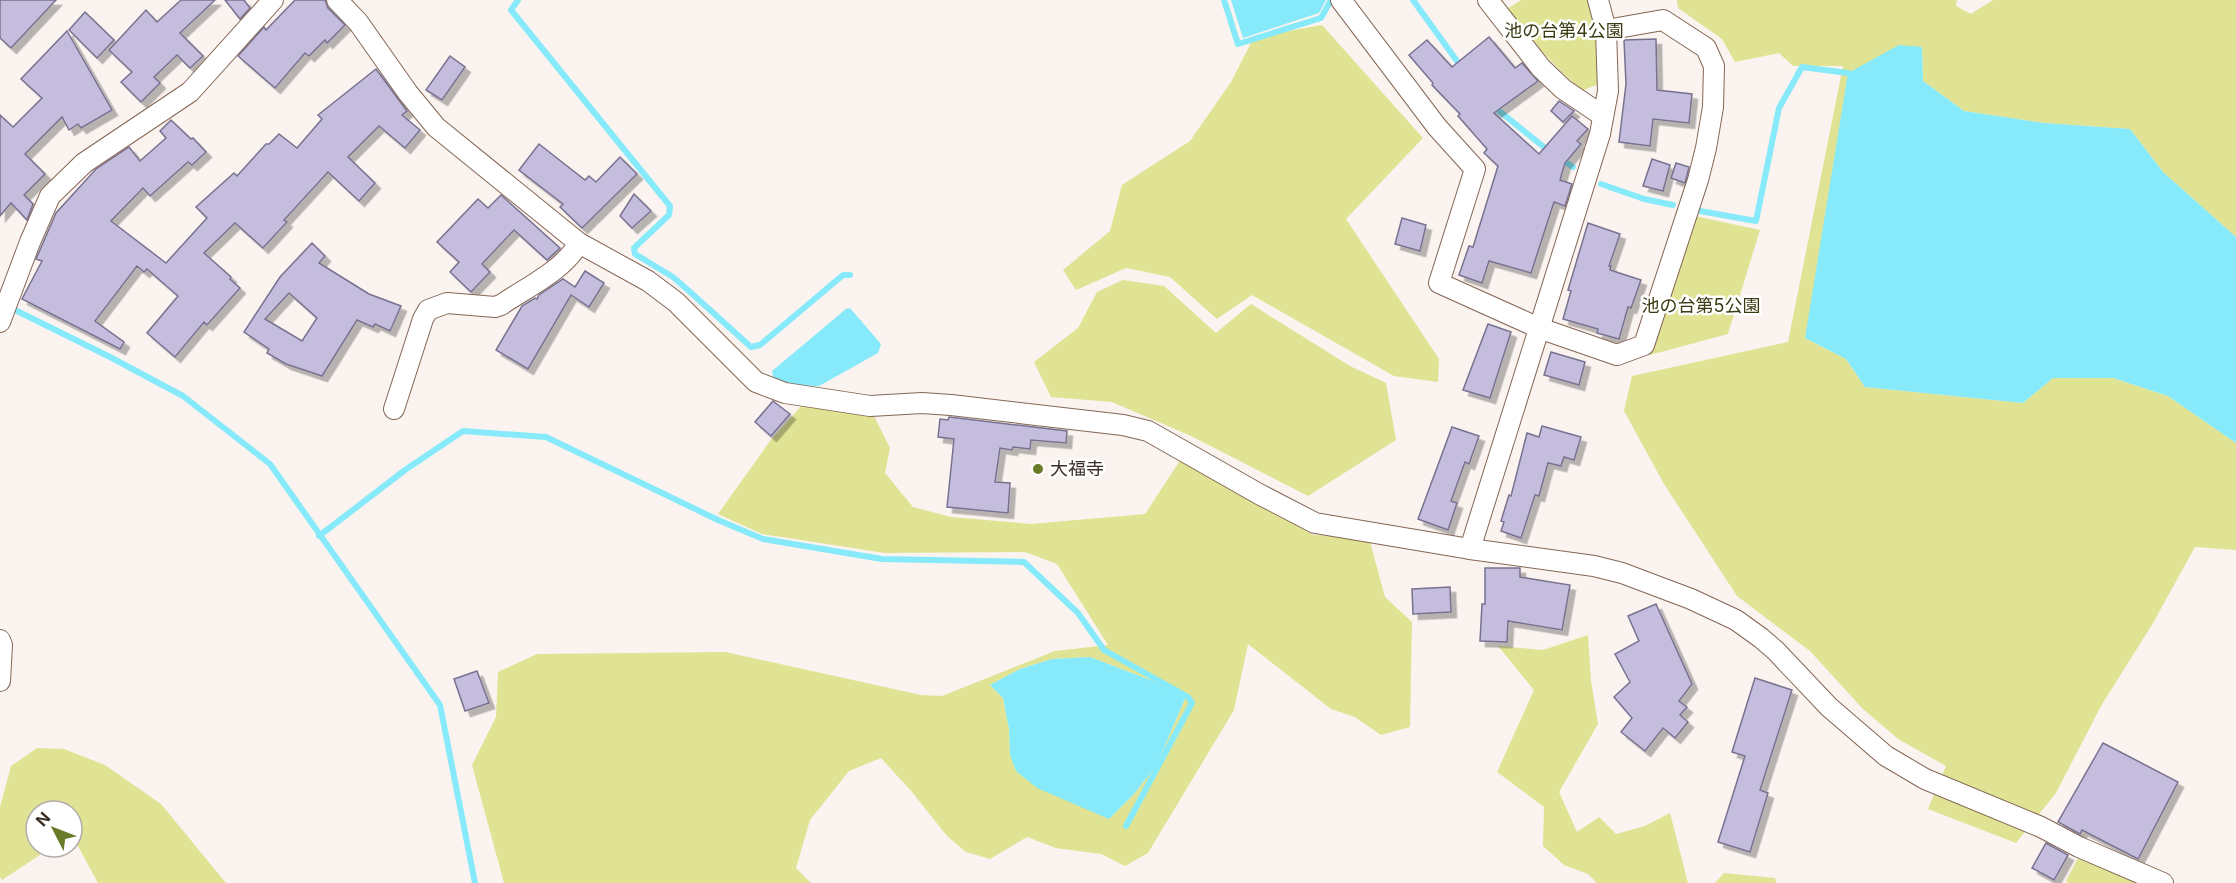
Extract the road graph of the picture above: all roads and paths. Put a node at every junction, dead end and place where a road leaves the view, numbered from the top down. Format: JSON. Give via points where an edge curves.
{"nodes":[{"id":1,"x":273,"y":0,"type":"edge"},
{"id":2,"x":338,"y":0,"type":"edge"},
{"id":3,"x":1341,"y":0,"type":"edge"},
{"id":4,"x":1488,"y":0,"type":"edge"},
{"id":5,"x":1598,"y":0,"type":"edge"},
{"id":6,"x":1605,"y":30,"type":"junction"},
{"id":7,"x":1603,"y":116,"type":"junction"},
{"id":8,"x":579,"y":243,"type":"junction"},
{"id":9,"x":7,"y":292,"type":"edge"},
{"id":10,"x":1,"y":319,"type":"edge"},
{"id":11,"x":1539,"y":328,"type":"junction"},
{"id":12,"x":394,"y":409,"type":"dead end"},
{"id":13,"x":1470,"y":549,"type":"junction"},
{"id":14,"x":0,"y":640,"type":"edge"},
{"id":15,"x":0,"y":681,"type":"edge"},
{"id":16,"x":2163,"y":883,"type":"edge"}],
"edges":[{"from":1,"to":9,"type":"street","via":[[190,92],[84,163],[50,196]]},
{"from":2,"to":8,"type":"street","via":[[436,127]]},
{"from":3,"to":11,"type":"street","via":[[1437,128],[1475,169],[1439,283]]},
{"from":4,"to":7,"type":"street","via":[[1541,68],[1563,89]]},
{"from":5,"to":6,"type":"street"},
{"from":6,"to":7,"type":"street","via":[[1608,91]]},
{"from":6,"to":11,"type":"street","via":[[1663,20],[1706,48],[1714,66],[1706,148],[1644,345],[1617,355]]},
{"from":7,"to":11,"type":"street"},
{"from":8,"to":12,"type":"street","via":[[559,266],[501,305],[447,303],[428,310]]},
{"from":8,"to":13,"type":"street","via":[[666,294],[756,382],[772,389],[870,406],[951,405],[1123,424],[1148,431],[1315,523]]},
{"from":9,"to":10,"type":"street"},
{"from":11,"to":13,"type":"street"},
{"from":13,"to":16,"type":"street","via":[[1622,573],[1736,620],[1776,651],[1829,707],[1886,756],[1925,779]]},
{"from":14,"to":15,"type":"street"}]}
